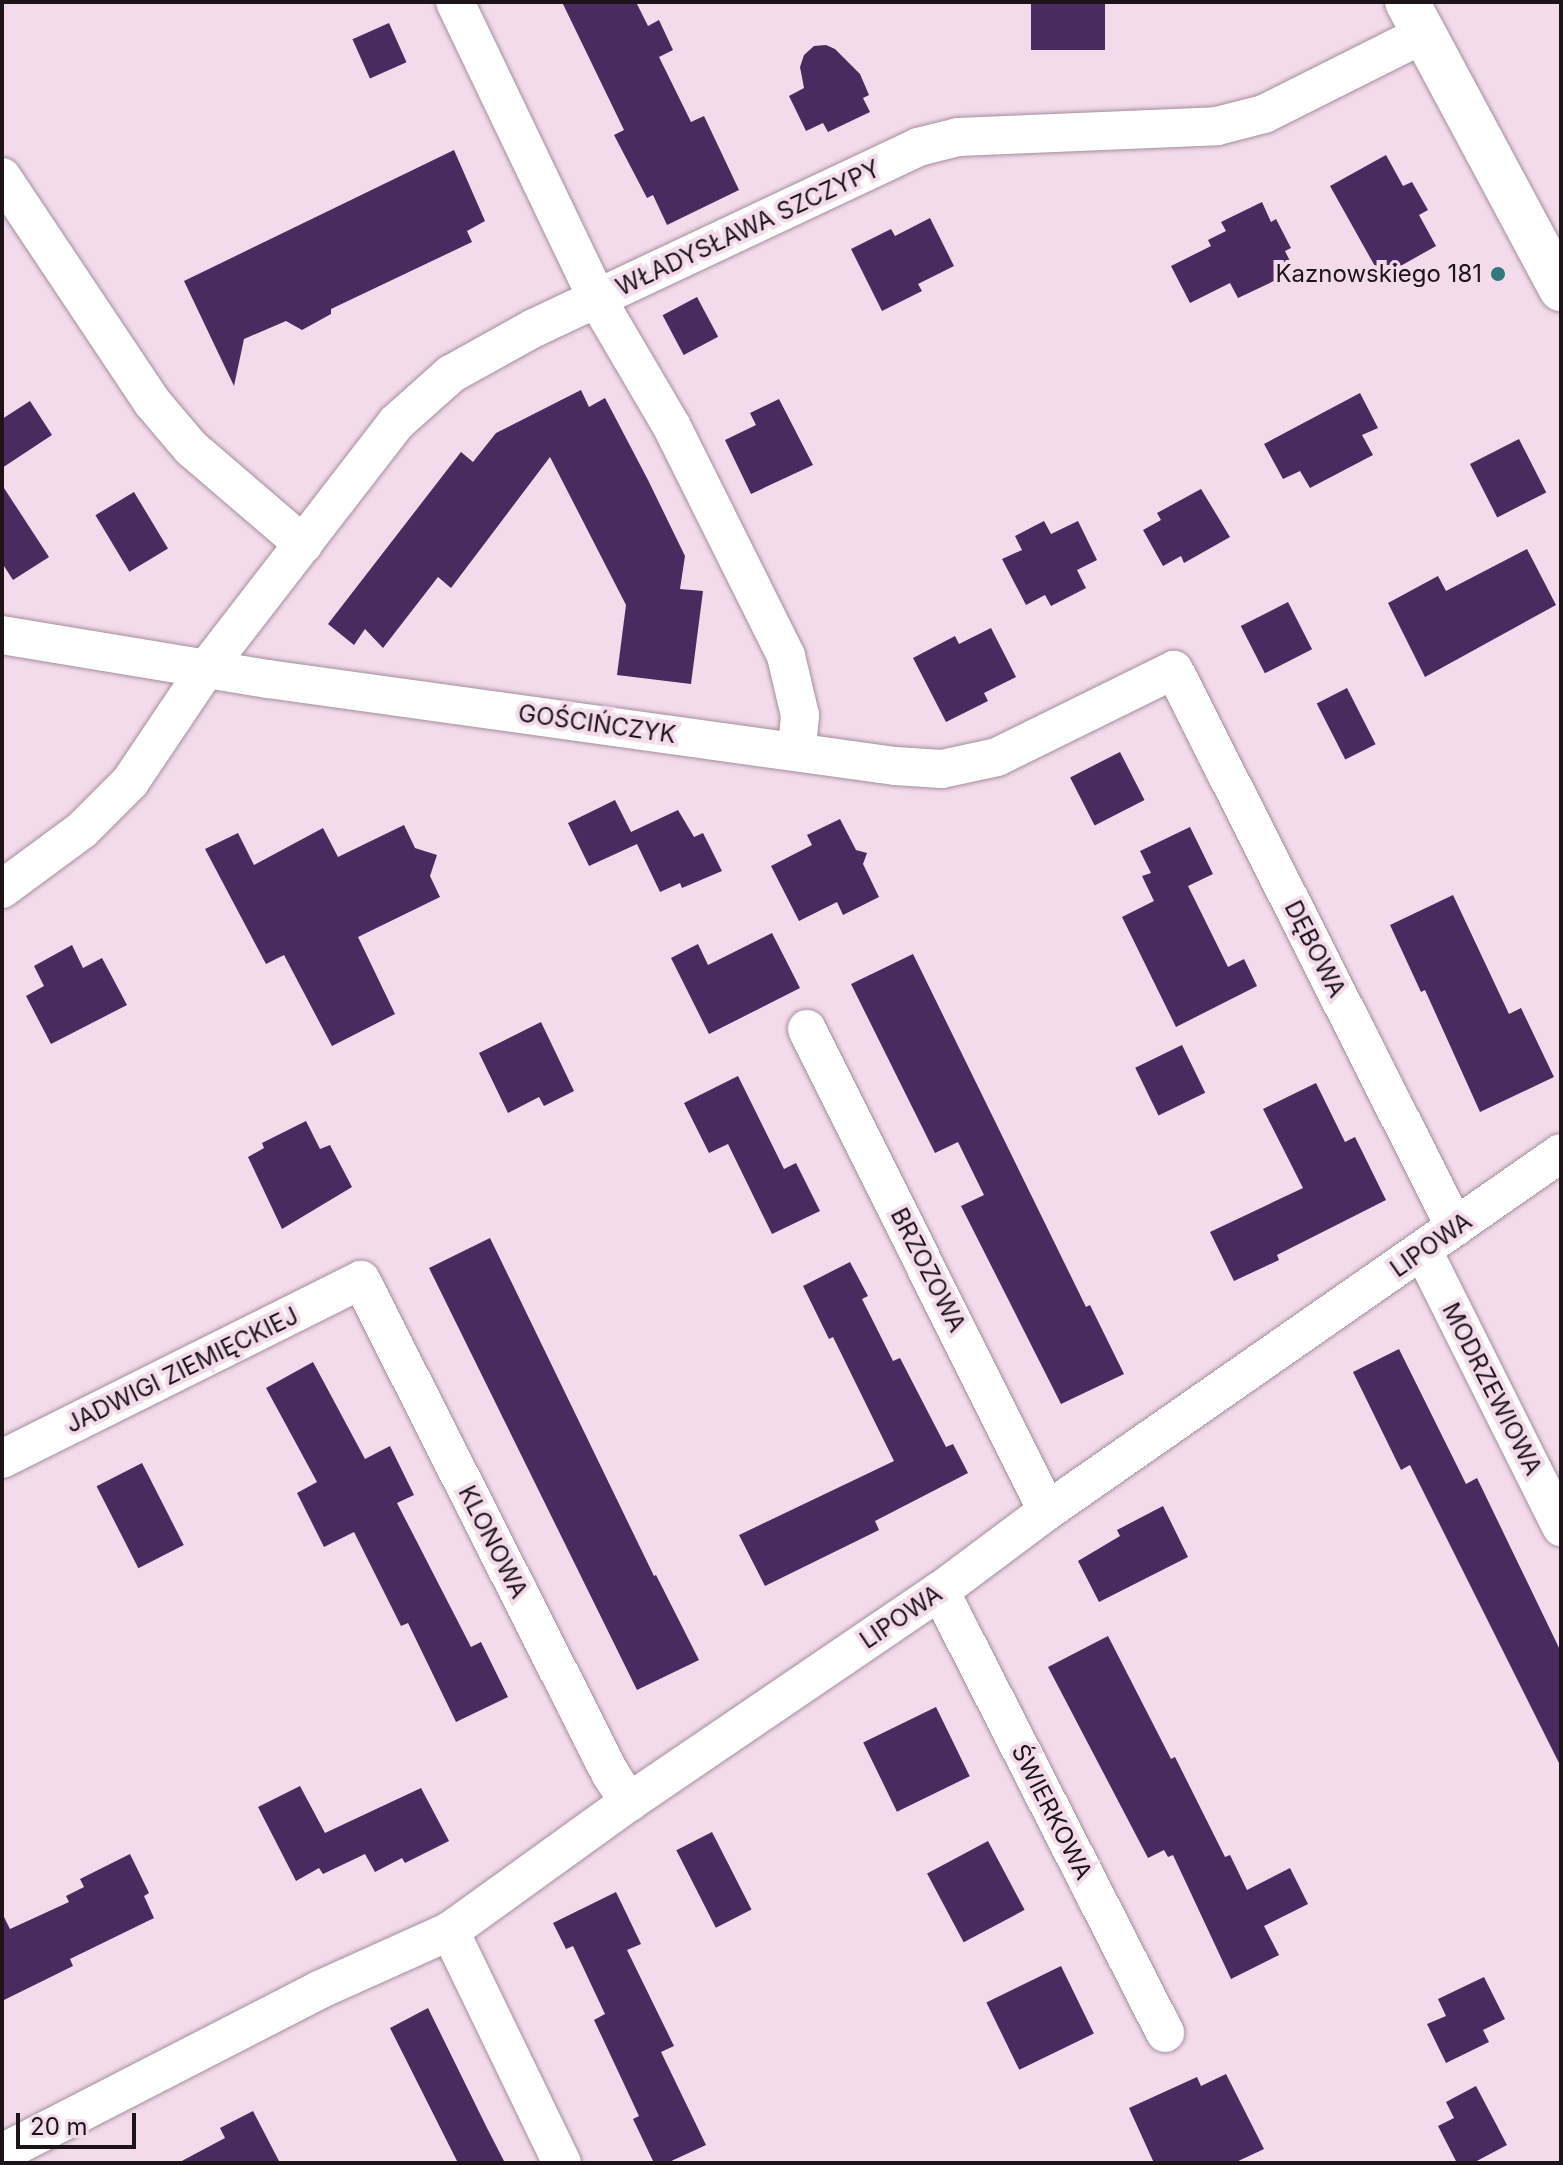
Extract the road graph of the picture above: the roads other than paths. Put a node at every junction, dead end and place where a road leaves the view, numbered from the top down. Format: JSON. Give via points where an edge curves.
{"nodes":[{"id":1,"x":455,"y":2,"type":"edge"},
{"id":2,"x":1415,"y":18,"type":"edge"},
{"id":3,"x":2,"y":177,"type":"edge"},
{"id":4,"x":1561,"y":289,"type":"edge"},
{"id":5,"x":597,"y":299,"type":"junction"},
{"id":6,"x":303,"y":544,"type":"junction"},
{"id":7,"x":2,"y":635,"type":"edge"},
{"id":8,"x":206,"y":669,"type":"junction"},
{"id":9,"x":1174,"y":670,"type":"joint"},
{"id":10,"x":797,"y":750,"type":"junction"},
{"id":11,"x":2,"y":889,"type":"edge"},
{"id":12,"x":807,"y":1029,"type":"dead end"},
{"id":13,"x":1561,"y":1153,"type":"edge"},
{"id":14,"x":1455,"y":1227,"type":"junction"},
{"id":15,"x":1423,"y":1251,"type":"junction"},
{"id":16,"x":361,"y":1280,"type":"joint"},
{"id":17,"x":2,"y":1459,"type":"edge"},
{"id":18,"x":1047,"y":1511,"type":"junction"},
{"id":19,"x":1561,"y":1527,"type":"edge"},
{"id":20,"x":940,"y":1591,"type":"junction"},
{"id":21,"x":629,"y":1802,"type":"junction"},
{"id":22,"x":450,"y":1931,"type":"junction"},
{"id":23,"x":1165,"y":2033,"type":"dead end"},
{"id":24,"x":2,"y":2153,"type":"edge"},
{"id":25,"x":562,"y":2163,"type":"edge"}],
"edges":[{"from":1,"to":5,"type":"street"},
{"from":2,"to":4,"type":"street"},
{"from":2,"to":5,"type":"street","name":"WŁADYSŁAWA SZCZYPY","via":[[1264,114],[1217,126],[958,137],[918,147]]},
{"from":3,"to":6,"type":"street","via":[[152,402],[191,448]]},
{"from":5,"to":6,"type":"street","name":"WŁADYSŁAWA SZCZYPY","via":[[451,374],[396,423]]},
{"from":5,"to":10,"type":"street","via":[[671,425],[786,656],[800,715]]},
{"from":6,"to":8,"type":"street","name":"WŁADYSŁAWA SZCZYPY"},
{"from":7,"to":8,"type":"street","name":"GOŚCIŃCZYK"},
{"from":8,"to":10,"type":"street","name":"GOŚCIŃCZYK"},
{"from":8,"to":11,"type":"street","name":"WŁADYSŁAWA SZCZYPY","via":[[130,782],[82,830]]},
{"from":9,"to":10,"type":"street","name":"GOŚCIŃCZYK","via":[[1007,753],[966,766],[918,768]]},
{"from":9,"to":14,"type":"street","name":"DĘBOWA"},
{"from":12,"to":18,"type":"street","name":"BRZOZOWA"},
{"from":13,"to":14,"type":"street","name":"LIPOWA"},
{"from":14,"to":15,"type":"street","name":"LIPOWA"},
{"from":15,"to":18,"type":"street","name":"LIPOWA"},
{"from":15,"to":19,"type":"street","name":"MODRZEWIOWA"},
{"from":16,"to":17,"type":"street","name":"JADWIGI ZIEMIĘCKIEJ"},
{"from":16,"to":21,"type":"street","name":"KLONOWA"},
{"from":18,"to":20,"type":"street","name":"LIPOWA"},
{"from":20,"to":21,"type":"street","name":"LIPOWA"},
{"from":20,"to":23,"type":"street","name":"ŚWIERKOWA"},
{"from":21,"to":22,"type":"street","name":"LIPOWA"},
{"from":22,"to":24,"type":"street","name":"LIPOWA","via":[[319,1990]]},
{"from":22,"to":25,"type":"street"}]}
